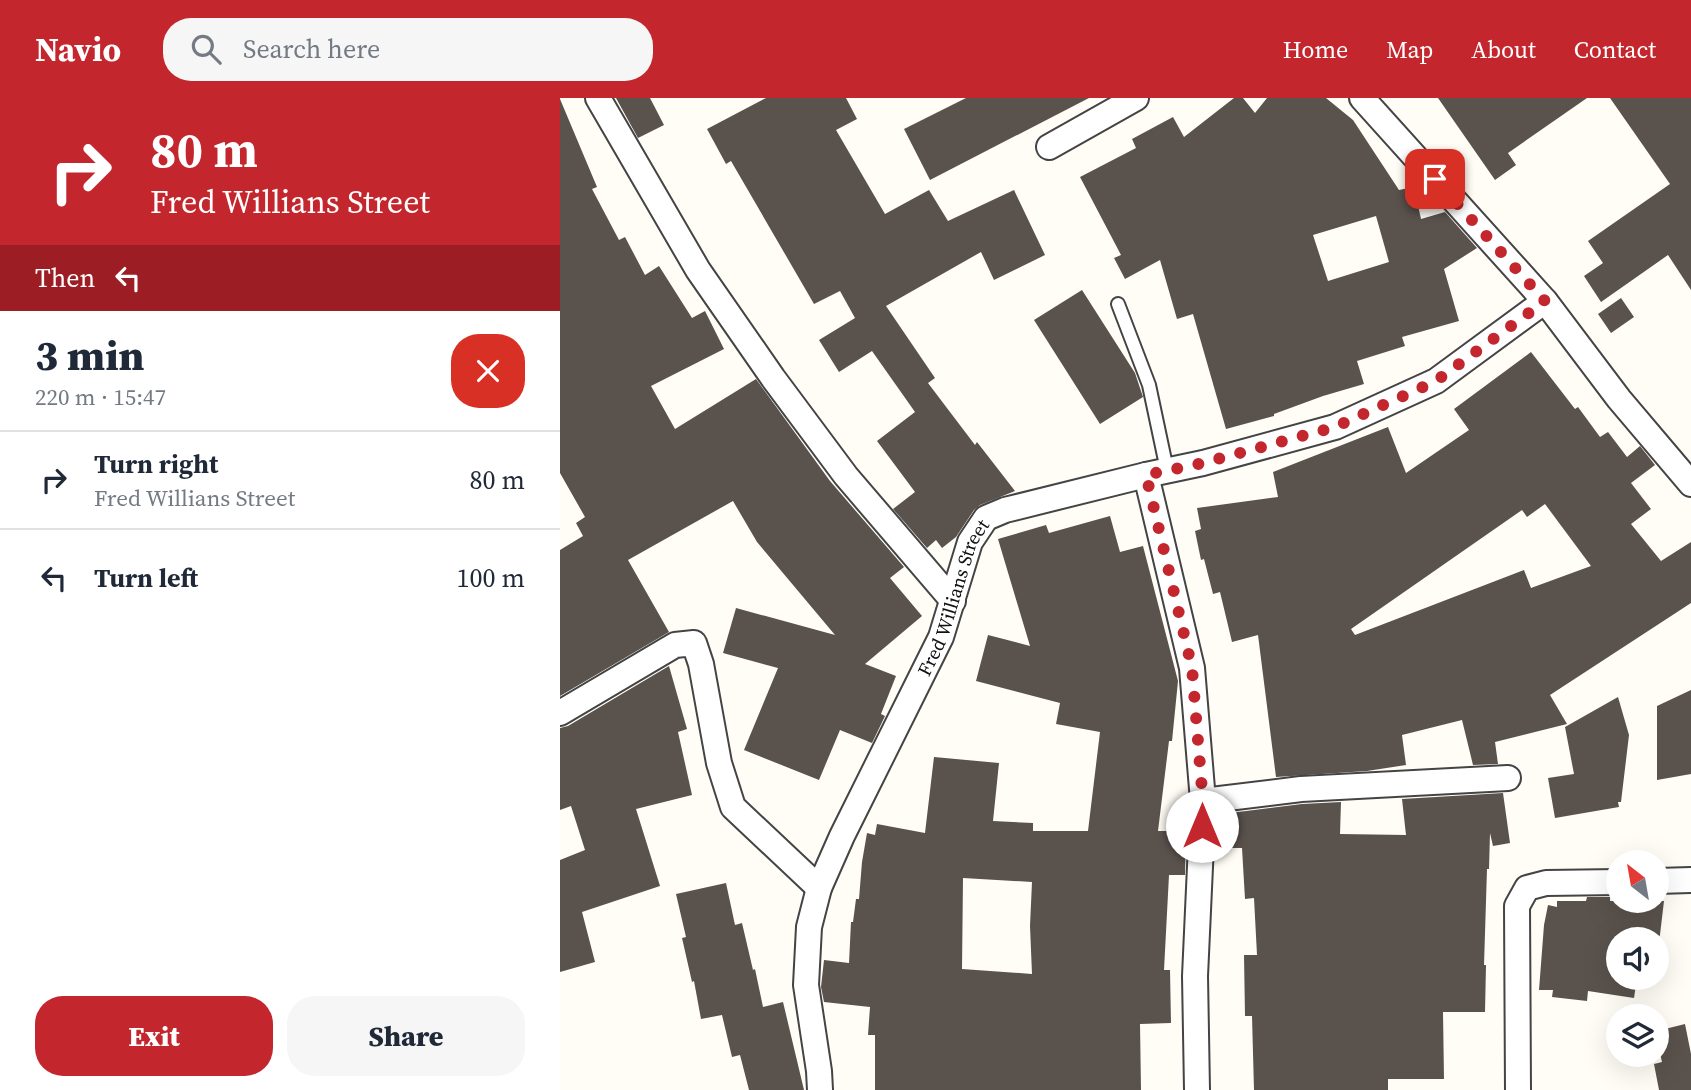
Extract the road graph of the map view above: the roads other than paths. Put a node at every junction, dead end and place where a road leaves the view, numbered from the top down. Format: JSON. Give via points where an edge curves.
{"nodes":[{"id":1,"x":598,"y":98,"type":"edge"},
{"id":2,"x":1136,"y":98,"type":"edge"},
{"id":3,"x":1362,"y":98,"type":"edge"},
{"id":4,"x":1049,"y":147,"type":"dead end"},
{"id":5,"x":1545,"y":301,"type":"junction"},
{"id":6,"x":1118,"y":304,"type":"dead end"},
{"id":7,"x":1157,"y":473,"type":"junction"},
{"id":8,"x":1691,"y":484,"type":"edge"},
{"id":9,"x":953,"y":601,"type":"junction"},
{"id":10,"x":560,"y":713,"type":"edge"},
{"id":11,"x":1508,"y":778,"type":"dead end"},
{"id":12,"x":1203,"y":802,"type":"junction"},
{"id":13,"x":1691,"y":880,"type":"edge"},
{"id":14,"x":1670,"y":881,"type":"edge"},
{"id":15,"x":1606,"y":882,"type":"edge"},
{"id":16,"x":819,"y":888,"type":"junction"},
{"id":17,"x":820,"y":1090,"type":"edge"},
{"id":18,"x":1197,"y":1090,"type":"edge"},
{"id":19,"x":1518,"y":1090,"type":"edge"}],
"edges":[{"from":1,"to":9,"type":"street","via":[[698,270],[758,357],[846,476]]},
{"from":2,"to":4,"type":"street"},
{"from":3,"to":5,"type":"street"},
{"from":5,"to":7,"type":"street","name":"Fred Willians Street","via":[[1436,381],[1335,427]]},
{"from":5,"to":8,"type":"street"},
{"from":6,"to":7,"type":"lane","via":[[1149,385]]},
{"from":7,"to":9,"type":"street","name":"Fred Willians Street","via":[[986,517],[970,541]]},
{"from":7,"to":12,"type":"street","via":[[1192,668]]},
{"from":9,"to":16,"type":"street","name":"Fred Willians Street","via":[[941,637]]},
{"from":10,"to":16,"type":"street","via":[[675,645],[694,643],[733,807]]},
{"from":11,"to":12,"type":"street","via":[[1301,789]]},
{"from":12,"to":18,"type":"street","via":[[1195,976]]},
{"from":13,"to":14,"type":"street"},
{"from":15,"to":19,"type":"street","via":[[1546,883],[1527,888],[1517,906]]},
{"from":16,"to":17,"type":"street","name":"Fred Willians Street","via":[[809,927],[806,985]]}]}
